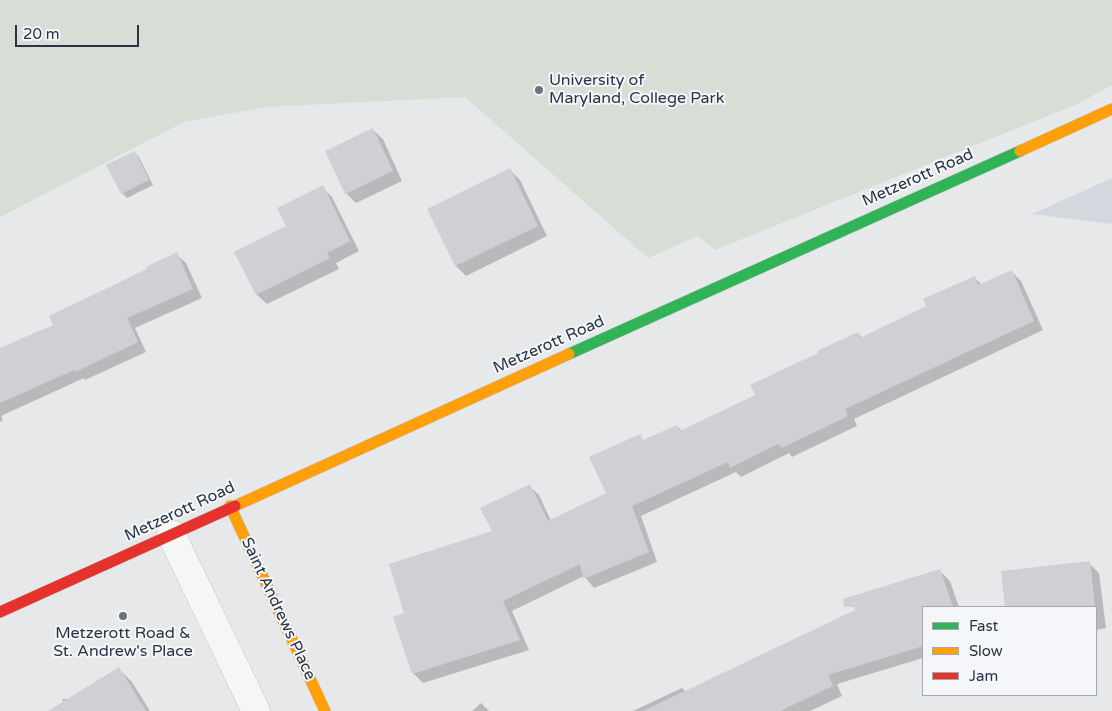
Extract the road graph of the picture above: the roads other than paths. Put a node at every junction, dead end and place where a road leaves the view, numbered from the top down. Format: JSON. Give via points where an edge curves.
{"nodes":[{"id":1,"x":1112,"y":108,"type":"edge"},
{"id":2,"x":230,"y":506,"type":"junction"},
{"id":3,"x":171,"y":534,"type":"junction"},
{"id":4,"x":0,"y":612,"type":"edge"},
{"id":5,"x":256,"y":711,"type":"edge"},
{"id":6,"x":325,"y":711,"type":"edge"}],
"edges":[{"from":1,"to":2,"type":"street","name":"Metzerott Road"},
{"from":2,"to":3,"type":"street","name":"Metzerott Road"},
{"from":2,"to":6,"type":"street","name":"Saint Andrews Place"},
{"from":3,"to":4,"type":"street","name":"Metzerott Road"},
{"from":3,"to":5,"type":"street"}]}
